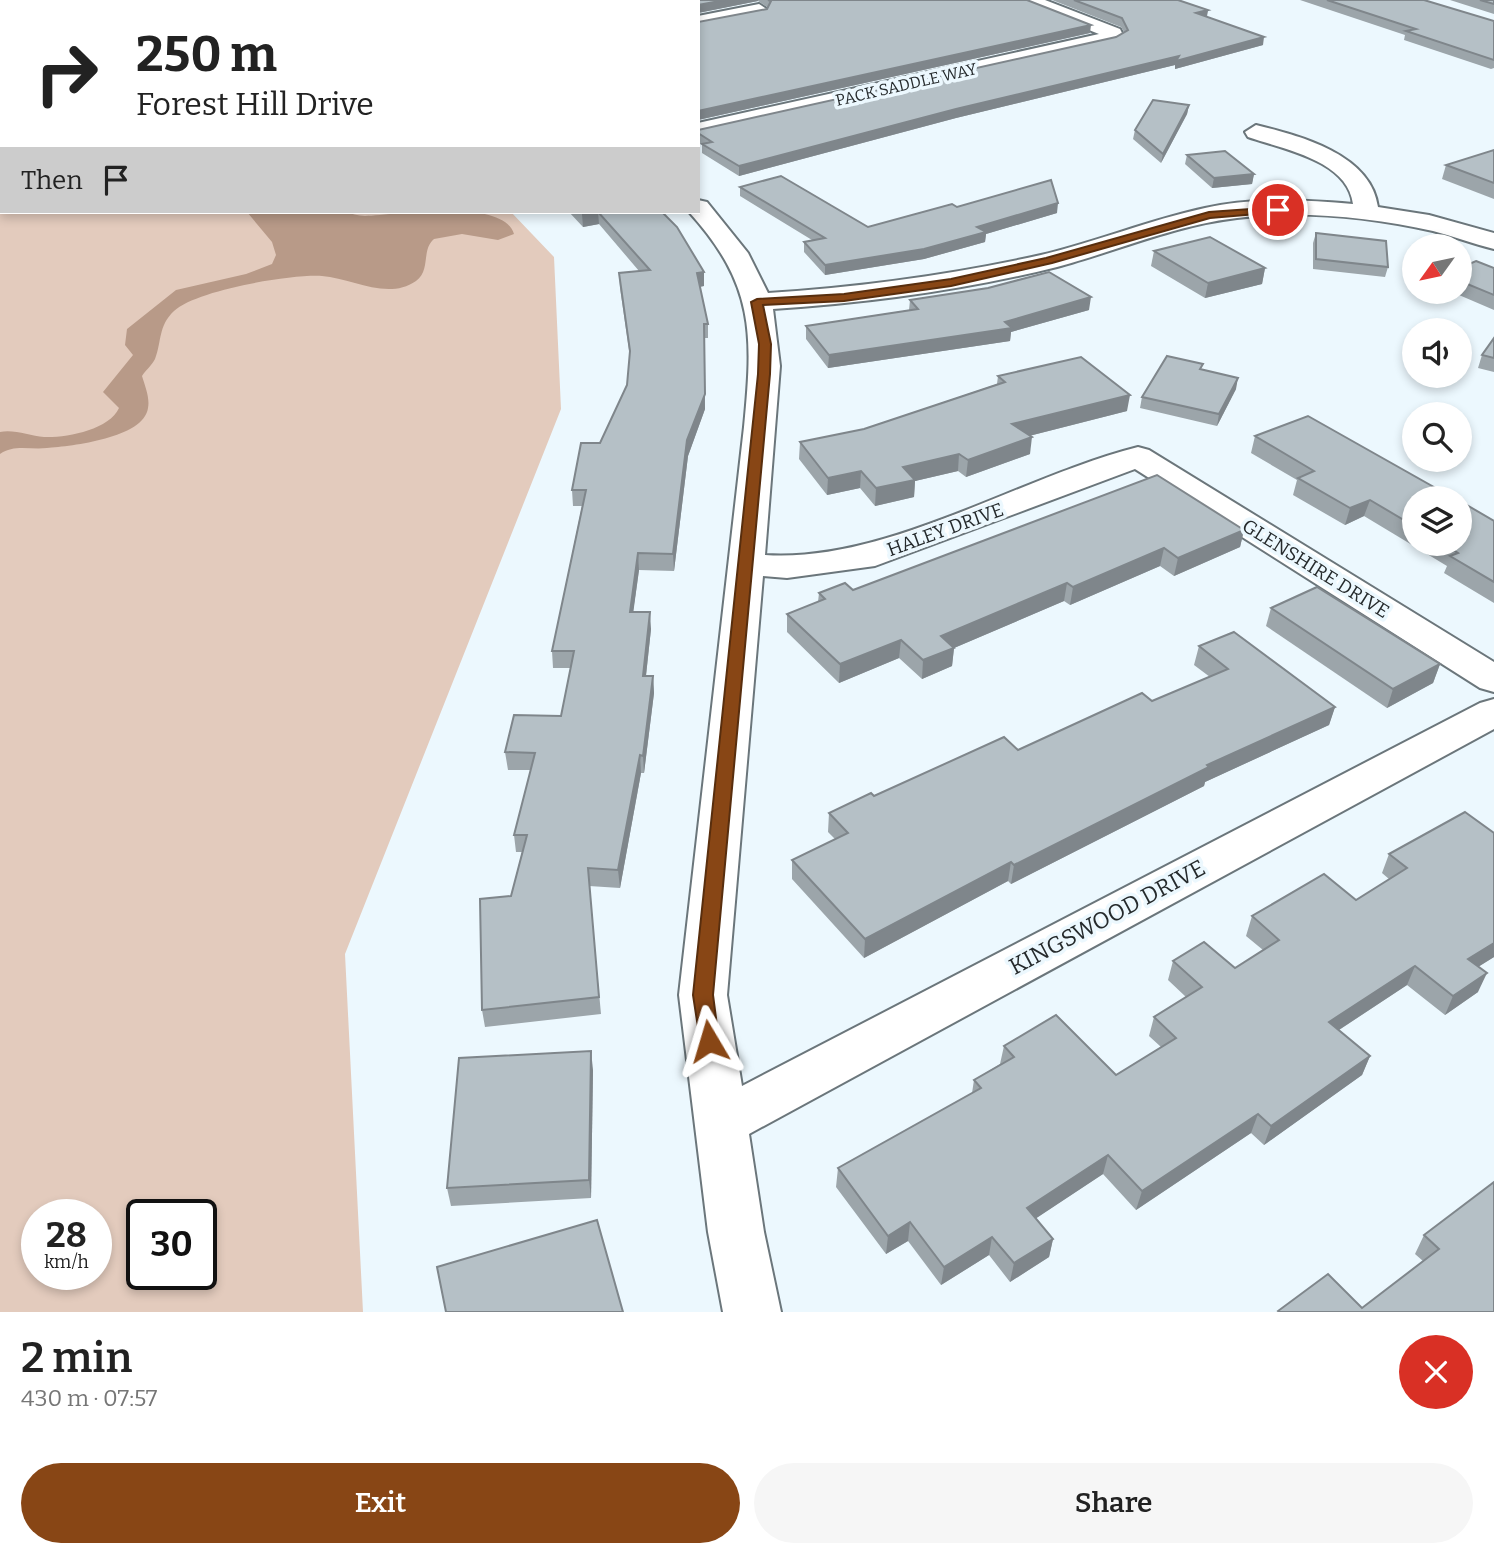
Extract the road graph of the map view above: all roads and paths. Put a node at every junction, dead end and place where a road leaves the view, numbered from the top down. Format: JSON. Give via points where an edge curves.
{"nodes":[{"id":1,"x":1029,"y":0,"type":"edge"},
{"id":2,"x":759,"y":10,"type":"edge"},
{"id":3,"x":700,"y":22,"type":"edge"},
{"id":4,"x":700,"y":130,"type":"edge"},
{"id":5,"x":1256,"y":132,"type":"dead end"},
{"id":6,"x":700,"y":209,"type":"edge"},
{"id":7,"x":1366,"y":213,"type":"junction"},
{"id":8,"x":1494,"y":241,"type":"edge"},
{"id":9,"x":757,"y":302,"type":"junction"},
{"id":10,"x":1138,"y":457,"type":"joint"},
{"id":11,"x":745,"y":564,"type":"junction"},
{"id":12,"x":1494,"y":678,"type":"edge"},
{"id":13,"x":1494,"y":712,"type":"edge"},
{"id":14,"x":720,"y":1123,"type":"junction"},
{"id":15,"x":752,"y":1312,"type":"edge"}],
"edges":[{"from":1,"to":4,"type":"street","name":"PACK SADDLE WAY","via":[[1114,37]]},
{"from":2,"to":3,"type":"street"},
{"from":5,"to":7,"type":"street","via":[[1345,171],[1360,185]]},
{"from":6,"to":9,"type":"street","via":[[730,244]]},
{"from":7,"to":8,"type":"street","via":[[1424,222]]},
{"from":7,"to":9,"type":"street","via":[[1278,210],[1209,215],[951,283],[844,298]]},
{"from":9,"to":11,"type":"street","via":[[765,344]]},
{"from":10,"to":11,"type":"street","name":"HALEY DRIVE","via":[[862,558],[787,567]]},
{"from":10,"to":12,"type":"street","name":"GLENSHIRE DRIVE"},
{"from":11,"to":14,"type":"street","via":[[703,995]]},
{"from":13,"to":14,"type":"street","name":"KINGSWOOD DRIVE"},
{"from":14,"to":15,"type":"street"}]}
